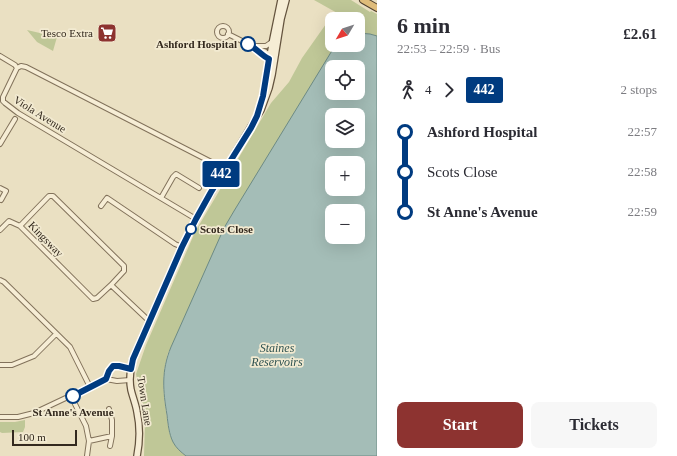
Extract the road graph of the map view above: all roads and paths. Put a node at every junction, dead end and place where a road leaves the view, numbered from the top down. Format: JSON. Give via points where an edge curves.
{"nodes":[{"id":1,"x":281,"y":0,"type":"edge"},
{"id":2,"x":286,"y":0,"type":"edge"},
{"id":3,"x":362,"y":0,"type":"edge"},
{"id":4,"x":377,"y":8,"type":"edge"},
{"id":5,"x":228,"y":34,"type":"dead end"},
{"id":6,"x":272,"y":42,"type":"junction"},
{"id":7,"x":252,"y":46,"type":"junction"},
{"id":8,"x":0,"y":56,"type":"edge"},
{"id":9,"x":271,"y":57,"type":"junction"},
{"id":10,"x":18,"y":68,"type":"junction"},
{"id":11,"x":15,"y":118,"type":"dead end"},
{"id":12,"x":0,"y":144,"type":"edge"},
{"id":13,"x":225,"y":169,"type":"junction"},
{"id":14,"x":0,"y":188,"type":"edge"},
{"id":15,"x":199,"y":188,"type":"dead end"},
{"id":16,"x":161,"y":198,"type":"junction"},
{"id":17,"x":0,"y":200,"type":"edge"},
{"id":18,"x":101,"y":206,"type":"dead end"},
{"id":19,"x":196,"y":219,"type":"junction"},
{"id":20,"x":20,"y":226,"type":"junction"},
{"id":21,"x":0,"y":230,"type":"edge"},
{"id":22,"x":182,"y":247,"type":"junction"},
{"id":23,"x":0,"y":280,"type":"edge"},
{"id":24,"x":112,"y":285,"type":"junction"},
{"id":25,"x":150,"y":320,"type":"junction"},
{"id":26,"x":56,"y":334,"type":"junction"},
{"id":27,"x":0,"y":365,"type":"edge"},
{"id":28,"x":131,"y":369,"type":"junction"},
{"id":29,"x":106,"y":379,"type":"junction"},
{"id":30,"x":130,"y":380,"type":"junction"},
{"id":31,"x":90,"y":387,"type":"junction"},
{"id":32,"x":71,"y":396,"type":"junction"},
{"id":33,"x":109,"y":409,"type":"dead end"},
{"id":34,"x":0,"y":417,"type":"edge"},
{"id":35,"x":112,"y":436,"type":"junction"},
{"id":36,"x":89,"y":441,"type":"junction"},
{"id":37,"x":110,"y":446,"type":"dead end"},
{"id":38,"x":87,"y":456,"type":"edge"},
{"id":39,"x":137,"y":456,"type":"edge"}],
"edges":[{"from":1,"to":6,"type":"main road","name":"Town Lane"},
{"from":2,"to":9,"type":"main road","name":"Town Lane"},
{"from":3,"to":4,"type":"highway"},
{"from":5,"to":7,"type":"street"},
{"from":6,"to":7,"type":"street","via":[[266,46]]},
{"from":6,"to":9,"type":"main road","name":"Town Lane"},
{"from":7,"to":9,"type":"street","via":[[264,56]]},
{"from":8,"to":10,"type":"street"},
{"from":9,"to":13,"type":"main road","name":"Town Lane","via":[[257,116]]},
{"from":10,"to":13,"type":"street","via":[[26,66]]},
{"from":10,"to":16,"type":"street","name":"Viola Avenue","via":[[3,97],[5,103]]},
{"from":11,"to":12,"type":"street"},
{"from":13,"to":19,"type":"main road","name":"Town Lane"},
{"from":14,"to":17,"type":"street","via":[[6,191]]},
{"from":15,"to":16,"type":"street","via":[[176,174]]},
{"from":16,"to":19,"type":"street","name":"Viola Avenue"},
{"from":18,"to":22,"type":"street","via":[[107,198]]},
{"from":19,"to":22,"type":"main road","name":"Town Lane"},
{"from":20,"to":21,"type":"street","via":[[9,221]]},
{"from":20,"to":24,"type":"street","name":"Kingsway","via":[[93,299]]},
{"from":20,"to":24,"type":"street","name":"Kingsway","via":[[49,196],[53,196],[124,266],[124,271]]},
{"from":22,"to":25,"type":"main road","name":"Town Lane"},
{"from":23,"to":26,"type":"street"},
{"from":24,"to":25,"type":"street"},
{"from":25,"to":28,"type":"main road","name":"Town Lane"},
{"from":26,"to":27,"type":"street","via":[[34,356],[12,365]]},
{"from":26,"to":31,"type":"street","via":[[70,347]]},
{"from":28,"to":29,"type":"street","via":[[113,366]]},
{"from":28,"to":30,"type":"main road","name":"Town Lane"},
{"from":29,"to":30,"type":"street"},
{"from":29,"to":31,"type":"street"},
{"from":30,"to":39,"type":"main road","name":"Town Lane","via":[[139,422]]},
{"from":31,"to":32,"type":"street"},
{"from":32,"to":34,"type":"street","via":[[34,413],[18,417]]},
{"from":32,"to":36,"type":"street","via":[[86,426]]},
{"from":33,"to":35,"type":"street"},
{"from":35,"to":36,"type":"street"},
{"from":35,"to":37,"type":"street"},
{"from":36,"to":38,"type":"street"}]}
